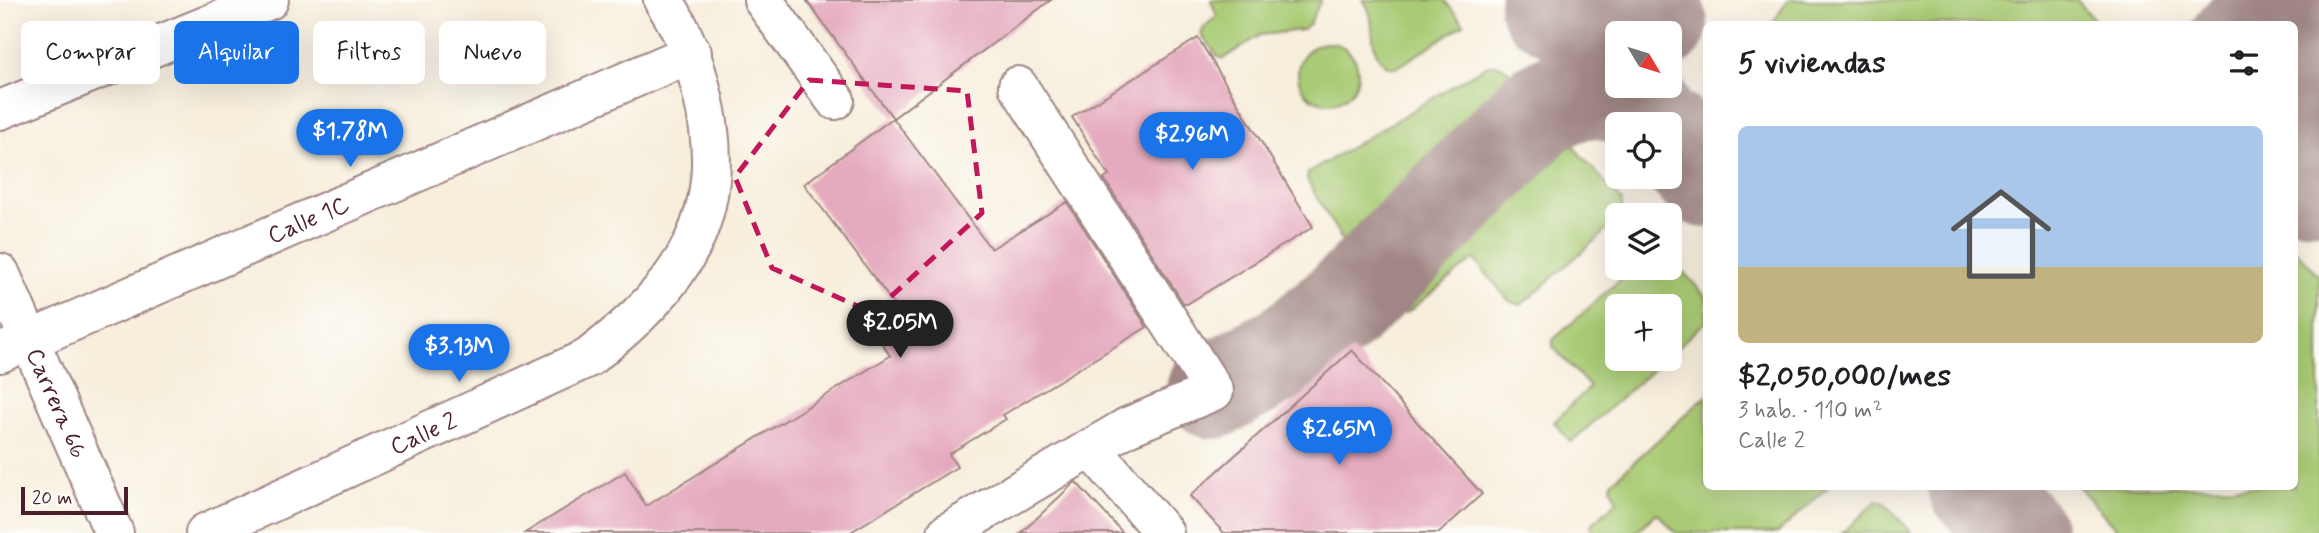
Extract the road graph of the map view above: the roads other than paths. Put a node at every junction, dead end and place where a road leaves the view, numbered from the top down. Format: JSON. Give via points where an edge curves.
{"nodes":[{"id":1,"x":269,"y":0,"type":"edge"},
{"id":2,"x":663,"y":0,"type":"edge"},
{"id":3,"x":764,"y":0,"type":"edge"},
{"id":4,"x":692,"y":53,"type":"junction"},
{"id":5,"x":1018,"y":86,"type":"dead end"},
{"id":6,"x":835,"y":100,"type":"dead end"},
{"id":7,"x":0,"y":110,"type":"edge"},
{"id":8,"x":0,"y":273,"type":"edge"},
{"id":9,"x":15,"y":346,"type":"edge"},
{"id":10,"x":1091,"y":448,"type":"junction"},
{"id":11,"x":114,"y":533,"type":"edge"},
{"id":12,"x":205,"y":533,"type":"edge"},
{"id":13,"x":947,"y":533,"type":"edge"},
{"id":14,"x":1164,"y":533,"type":"edge"}],
"edges":[{"from":1,"to":7,"type":"street"},
{"from":2,"to":4,"type":"street","name":"Calle 2"},
{"from":3,"to":6,"type":"street"},
{"from":4,"to":9,"type":"street","name":"Calle 1C"},
{"from":4,"to":12,"type":"street","name":"Calle 2","via":[[711,127],[705,219],[659,295],[629,327],[588,358]]},
{"from":5,"to":10,"type":"street","via":[[1213,391],[1156,413]]},
{"from":8,"to":9,"type":"street","name":"Carrera 66"},
{"from":9,"to":11,"type":"street","name":"Carrera 66"},
{"from":10,"to":13,"type":"street"},
{"from":10,"to":14,"type":"street"}]}
